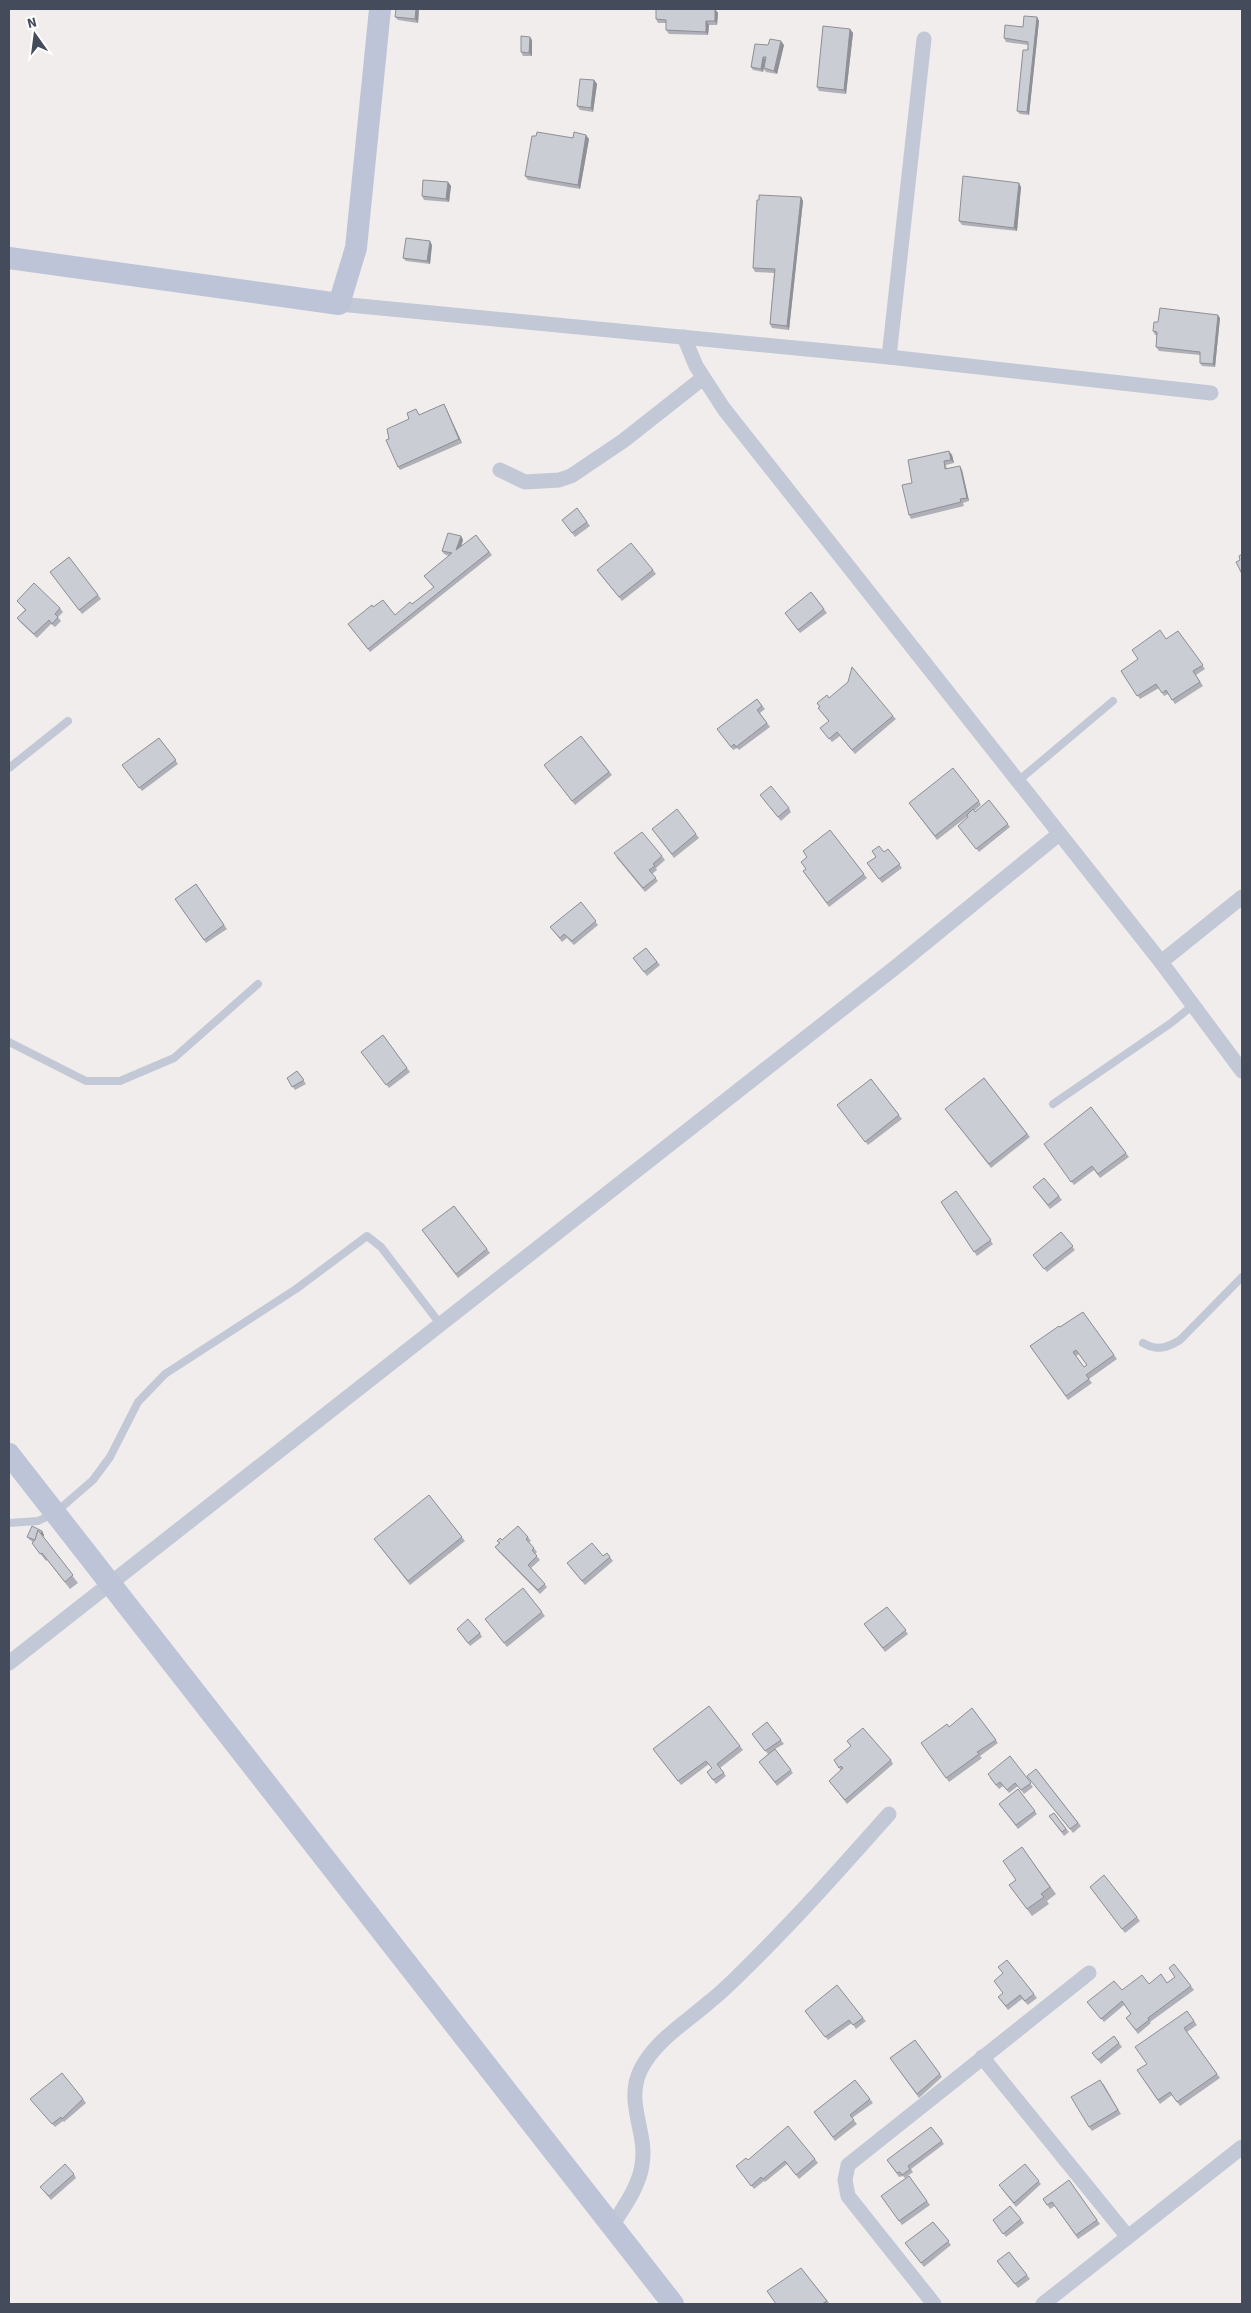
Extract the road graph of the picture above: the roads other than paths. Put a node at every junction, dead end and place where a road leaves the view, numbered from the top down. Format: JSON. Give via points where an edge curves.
{"nodes":[{"id":1,"x":380,"y":9,"type":"edge"},
{"id":2,"x":924,"y":39,"type":"dead end"},
{"id":3,"x":14,"y":257,"type":"edge"},
{"id":4,"x":339,"y":304,"type":"junction"},
{"id":5,"x":684,"y":337,"type":"junction"},
{"id":6,"x":889,"y":357,"type":"junction"},
{"id":7,"x":703,"y":378,"type":"junction"},
{"id":8,"x":1211,"y":393,"type":"dead end"},
{"id":9,"x":500,"y":470,"type":"dead end"},
{"id":10,"x":1112,"y":701,"type":"dead end"},
{"id":11,"x":68,"y":721,"type":"dead end"},
{"id":12,"x":9,"y":768,"type":"edge"},
{"id":13,"x":1018,"y":781,"type":"junction"},
{"id":14,"x":1059,"y":834,"type":"junction"},
{"id":15,"x":1242,"y":897,"type":"edge"},
{"id":16,"x":1161,"y":962,"type":"junction"},
{"id":17,"x":258,"y":984,"type":"dead end"},
{"id":18,"x":1192,"y":1006,"type":"junction"},
{"id":19,"x":9,"y":1042,"type":"edge"},
{"id":20,"x":1242,"y":1071,"type":"edge"},
{"id":21,"x":1053,"y":1104,"type":"dead end"},
{"id":22,"x":1242,"y":1277,"type":"edge"},
{"id":23,"x":441,"y":1324,"type":"junction"},
{"id":24,"x":1143,"y":1343,"type":"dead end"},
{"id":25,"x":9,"y":1454,"type":"edge"},
{"id":26,"x":55,"y":1513,"type":"junction"},
{"id":27,"x":9,"y":1523,"type":"edge"},
{"id":28,"x":110,"y":1583,"type":"junction"},
{"id":29,"x":9,"y":1663,"type":"edge"},
{"id":30,"x":889,"y":1814,"type":"dead end"},
{"id":31,"x":1088,"y":1972,"type":"dead end"},
{"id":32,"x":982,"y":2057,"type":"junction"},
{"id":33,"x":1242,"y":2147,"type":"edge"},
{"id":34,"x":612,"y":2226,"type":"junction"},
{"id":35,"x":1128,"y":2237,"type":"junction"},
{"id":36,"x":673,"y":2304,"type":"edge"},
{"id":37,"x":934,"y":2304,"type":"edge"},
{"id":38,"x":1043,"y":2304,"type":"edge"}],
"edges":[{"from":1,"to":4,"type":"street","via":[[356,248]]},
{"from":2,"to":6,"type":"street"},
{"from":3,"to":4,"type":"street"},
{"from":4,"to":5,"type":"street"},
{"from":5,"to":6,"type":"street"},
{"from":5,"to":7,"type":"street"},
{"from":6,"to":8,"type":"street"},
{"from":7,"to":9,"type":"street","via":[[623,441],[571,476],[525,482]]},
{"from":7,"to":13,"type":"street","via":[[724,409]]},
{"from":10,"to":13,"type":"lane"},
{"from":11,"to":12,"type":"lane"},
{"from":13,"to":14,"type":"street"},
{"from":14,"to":16,"type":"street"},
{"from":14,"to":23,"type":"street","via":[[889,972]]},
{"from":15,"to":16,"type":"street"},
{"from":16,"to":18,"type":"street"},
{"from":17,"to":19,"type":"lane","via":[[174,1058],[120,1081],[86,1081]]},
{"from":18,"to":20,"type":"street"},
{"from":18,"to":21,"type":"lane"},
{"from":22,"to":24,"type":"lane","via":[[1180,1340],[1168,1347],[1151,1347]]},
{"from":23,"to":26,"type":"lane","via":[[381,1247],[367,1236],[296,1290],[165,1374],[138,1402],[110,1456],[93,1480]]},
{"from":23,"to":28,"type":"street"},
{"from":25,"to":26,"type":"street"},
{"from":26,"to":27,"type":"lane","via":[[38,1520]]},
{"from":26,"to":28,"type":"street"},
{"from":28,"to":29,"type":"street"},
{"from":28,"to":34,"type":"street"},
{"from":30,"to":34,"type":"street","via":[[744,1970],[711,2002],[663,2040],[648,2057],[635,2085],[634,2096],[643,2165]]},
{"from":31,"to":32,"type":"street"},
{"from":32,"to":35,"type":"street"},
{"from":32,"to":37,"type":"street","via":[[848,2165],[844,2180],[848,2196]]},
{"from":33,"to":35,"type":"street"},
{"from":34,"to":36,"type":"street"},
{"from":35,"to":38,"type":"street"}]}
